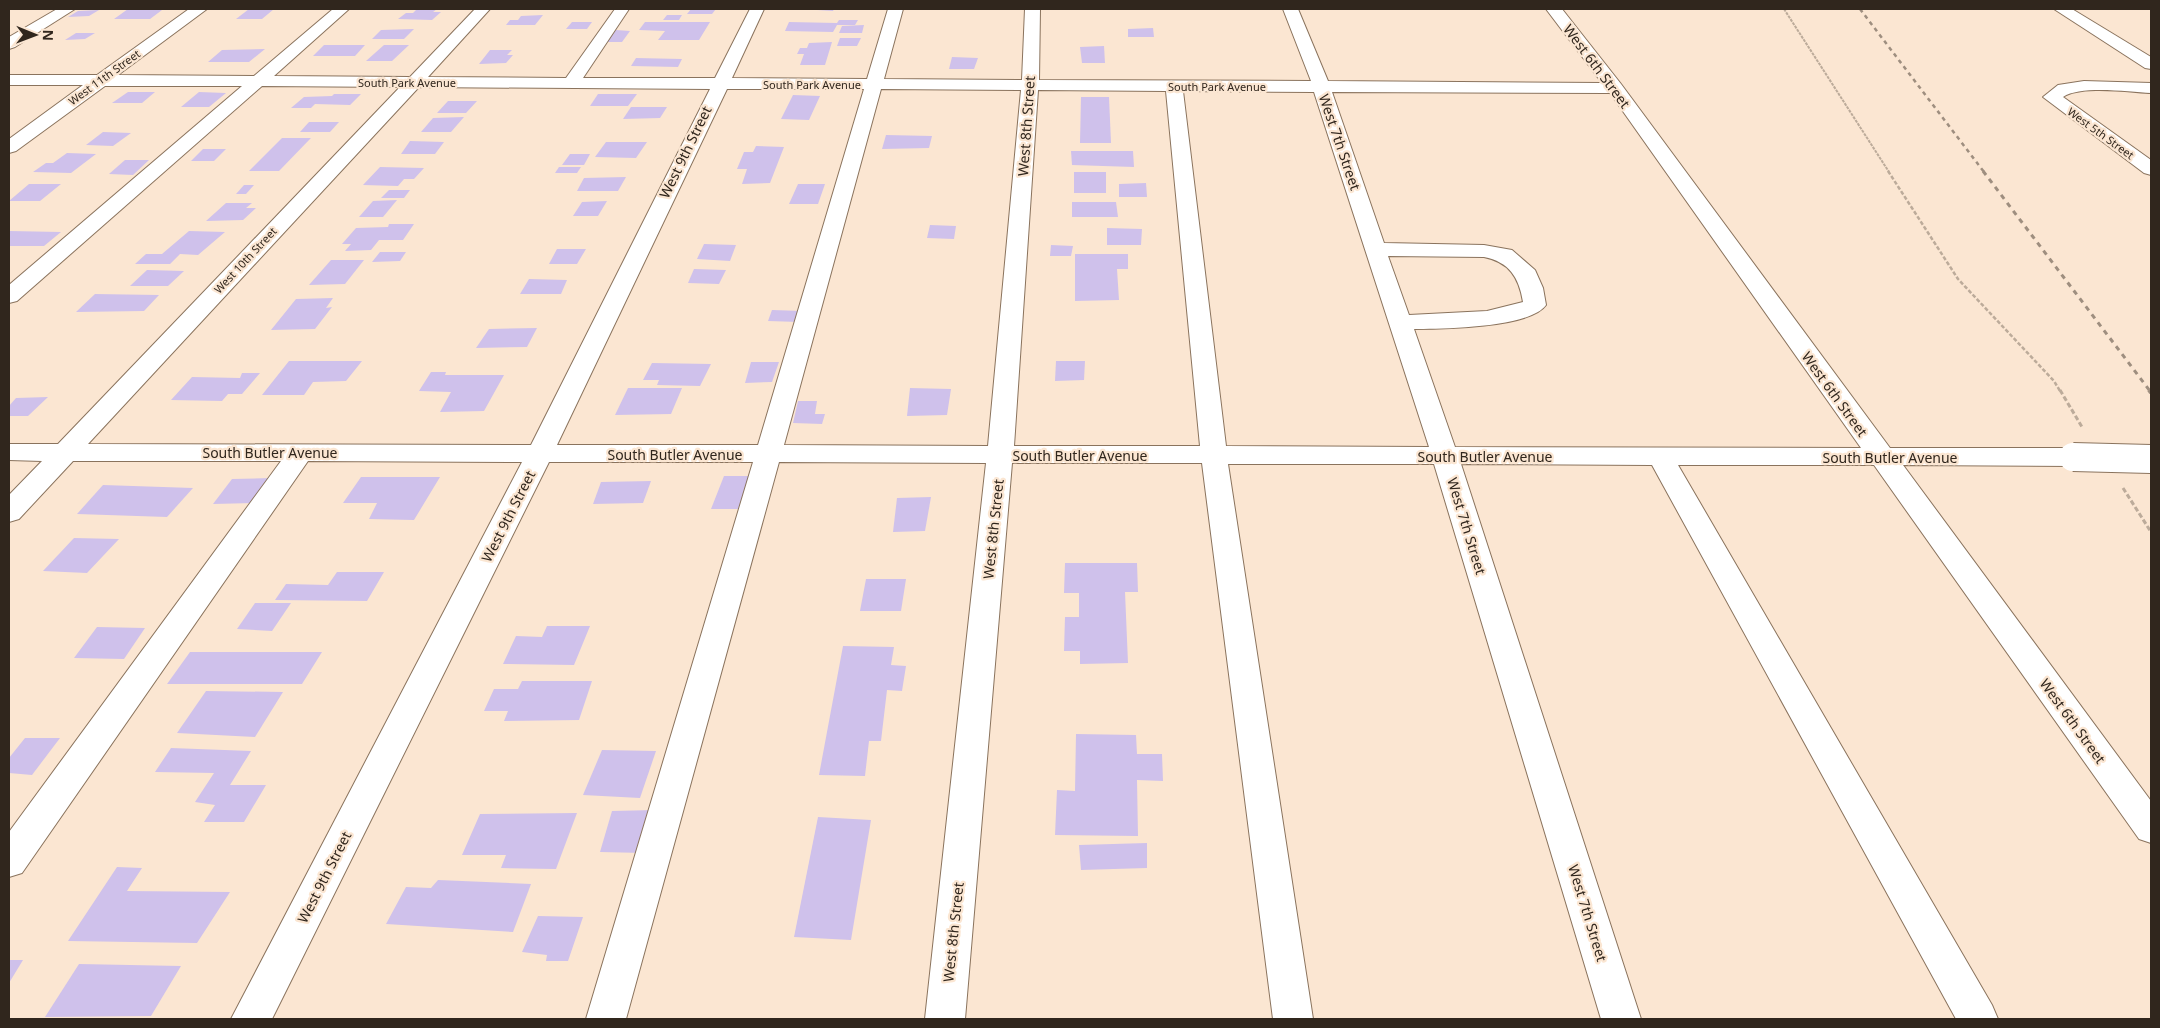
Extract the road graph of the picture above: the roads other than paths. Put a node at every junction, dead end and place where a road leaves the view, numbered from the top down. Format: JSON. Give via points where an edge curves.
{"nodes":[{"id":1,"x":67,"y":9,"type":"edge"},
{"id":2,"x":199,"y":9,"type":"edge"},
{"id":3,"x":342,"y":9,"type":"edge"},
{"id":4,"x":483,"y":9,"type":"edge"},
{"id":5,"x":622,"y":9,"type":"edge"},
{"id":6,"x":756,"y":9,"type":"edge"},
{"id":7,"x":896,"y":9,"type":"edge"},
{"id":8,"x":1033,"y":9,"type":"edge"},
{"id":9,"x":1291,"y":9,"type":"edge"},
{"id":10,"x":1554,"y":9,"type":"edge"},
{"id":11,"x":2062,"y":9,"type":"edge"},
{"id":12,"x":9,"y":44,"type":"edge"},
{"id":13,"x":2151,"y":64,"type":"edge"},
{"id":14,"x":9,"y":80,"type":"edge"},
{"id":15,"x":99,"y":81,"type":"junction"},
{"id":16,"x":256,"y":82,"type":"junction"},
{"id":17,"x":412,"y":82,"type":"junction"},
{"id":18,"x":571,"y":83,"type":"junction"},
{"id":19,"x":718,"y":84,"type":"junction"},
{"id":20,"x":876,"y":84,"type":"junction"},
{"id":21,"x":1030,"y":85,"type":"junction"},
{"id":22,"x":1174,"y":86,"type":"junction"},
{"id":23,"x":1321,"y":86,"type":"junction"},
{"id":24,"x":1615,"y":88,"type":"junction"},
{"id":25,"x":2151,"y":88,"type":"edge"},
{"id":26,"x":9,"y":147,"type":"edge"},
{"id":27,"x":2151,"y":169,"type":"edge"},
{"id":28,"x":1376,"y":249,"type":"junction"},
{"id":29,"x":9,"y":296,"type":"edge"},
{"id":30,"x":1400,"y":322,"type":"junction"},
{"id":31,"x":9,"y":452,"type":"edge"},
{"id":32,"x":65,"y":452,"type":"junction"},
{"id":33,"x":301,"y":452,"type":"junction"},
{"id":34,"x":540,"y":453,"type":"junction"},
{"id":35,"x":769,"y":454,"type":"junction"},
{"id":36,"x":1000,"y":454,"type":"junction"},
{"id":37,"x":1214,"y":455,"type":"junction"},
{"id":38,"x":1445,"y":456,"type":"junction"},
{"id":39,"x":1660,"y":456,"type":"junction"},
{"id":40,"x":1881,"y":457,"type":"junction"},
{"id":41,"x":2151,"y":459,"type":"edge"},
{"id":42,"x":9,"y":512,"type":"edge"},
{"id":43,"x":2151,"y":828,"type":"edge"},
{"id":44,"x":9,"y":861,"type":"edge"},
{"id":45,"x":251,"y":1019,"type":"edge"},
{"id":46,"x":606,"y":1019,"type":"edge"},
{"id":47,"x":945,"y":1019,"type":"edge"},
{"id":48,"x":1293,"y":1019,"type":"edge"},
{"id":49,"x":1621,"y":1019,"type":"edge"},
{"id":50,"x":1978,"y":1019,"type":"edge"}],
"edges":[{"from":1,"to":12,"type":"street"},
{"from":2,"to":15,"type":"street","name":"West 11th Street"},
{"from":3,"to":16,"type":"street"},
{"from":4,"to":17,"type":"street","name":"West 10th Street"},
{"from":5,"to":18,"type":"street"},
{"from":6,"to":19,"type":"street","name":"West 9th Street"},
{"from":7,"to":20,"type":"street"},
{"from":8,"to":21,"type":"street","name":"West 8th Street"},
{"from":9,"to":23,"type":"street","name":"West 7th Street"},
{"from":10,"to":24,"type":"street","name":"West 6th Street"},
{"from":11,"to":13,"type":"street"},
{"from":14,"to":15,"type":"street","name":"South Park Avenue"},
{"from":15,"to":16,"type":"street","name":"South Park Avenue"},
{"from":15,"to":26,"type":"street","name":"West 11th Street"},
{"from":16,"to":17,"type":"street","name":"South Park Avenue"},
{"from":16,"to":29,"type":"street"},
{"from":17,"to":18,"type":"street","name":"South Park Avenue"},
{"from":17,"to":32,"type":"street","name":"West 10th Street"},
{"from":18,"to":19,"type":"street","name":"South Park Avenue"},
{"from":19,"to":20,"type":"street","name":"South Park Avenue"},
{"from":19,"to":34,"type":"street","name":"West 9th Street"},
{"from":20,"to":21,"type":"street","name":"South Park Avenue"},
{"from":20,"to":35,"type":"street"},
{"from":21,"to":22,"type":"street","name":"South Park Avenue"},
{"from":21,"to":36,"type":"street","name":"West 8th Street"},
{"from":22,"to":23,"type":"street","name":"South Park Avenue"},
{"from":22,"to":37,"type":"street"},
{"from":23,"to":24,"type":"street","name":"South Park Avenue"},
{"from":23,"to":28,"type":"street","name":"West 7th Street"},
{"from":24,"to":40,"type":"street","name":"West 6th Street"},
{"from":25,"to":27,"type":"street","name":"West 5th Street","via":[[2084,86],[2064,88],[2052,97]]},
{"from":28,"to":30,"type":"street","name":"West 7th Street"},
{"from":28,"to":30,"type":"street","via":[[1484,251],[1504,256],[1524,270],[1532,288],[1535,305],[1519,314]]},
{"from":30,"to":38,"type":"street","name":"West 7th Street"},
{"from":31,"to":32,"type":"street","name":"South Butler Avenue"},
{"from":32,"to":33,"type":"street","name":"South Butler Avenue"},
{"from":32,"to":42,"type":"street","name":"West 10th Street"},
{"from":33,"to":34,"type":"street","name":"South Butler Avenue"},
{"from":33,"to":44,"type":"street"},
{"from":34,"to":35,"type":"street","name":"South Butler Avenue"},
{"from":34,"to":45,"type":"street","name":"West 9th Street"},
{"from":35,"to":36,"type":"street","name":"South Butler Avenue"},
{"from":35,"to":46,"type":"street"},
{"from":36,"to":37,"type":"street","name":"South Butler Avenue"},
{"from":36,"to":47,"type":"street","name":"West 8th Street"},
{"from":37,"to":38,"type":"street","name":"South Butler Avenue"},
{"from":37,"to":48,"type":"street"},
{"from":38,"to":39,"type":"street","name":"South Butler Avenue"},
{"from":38,"to":49,"type":"street","name":"West 7th Street"},
{"from":39,"to":40,"type":"street","name":"South Butler Avenue"},
{"from":39,"to":50,"type":"street"},
{"from":40,"to":41,"type":"street","name":"South Butler Avenue","bridge":true},
{"from":40,"to":43,"type":"street","name":"West 6th Street"}]}
